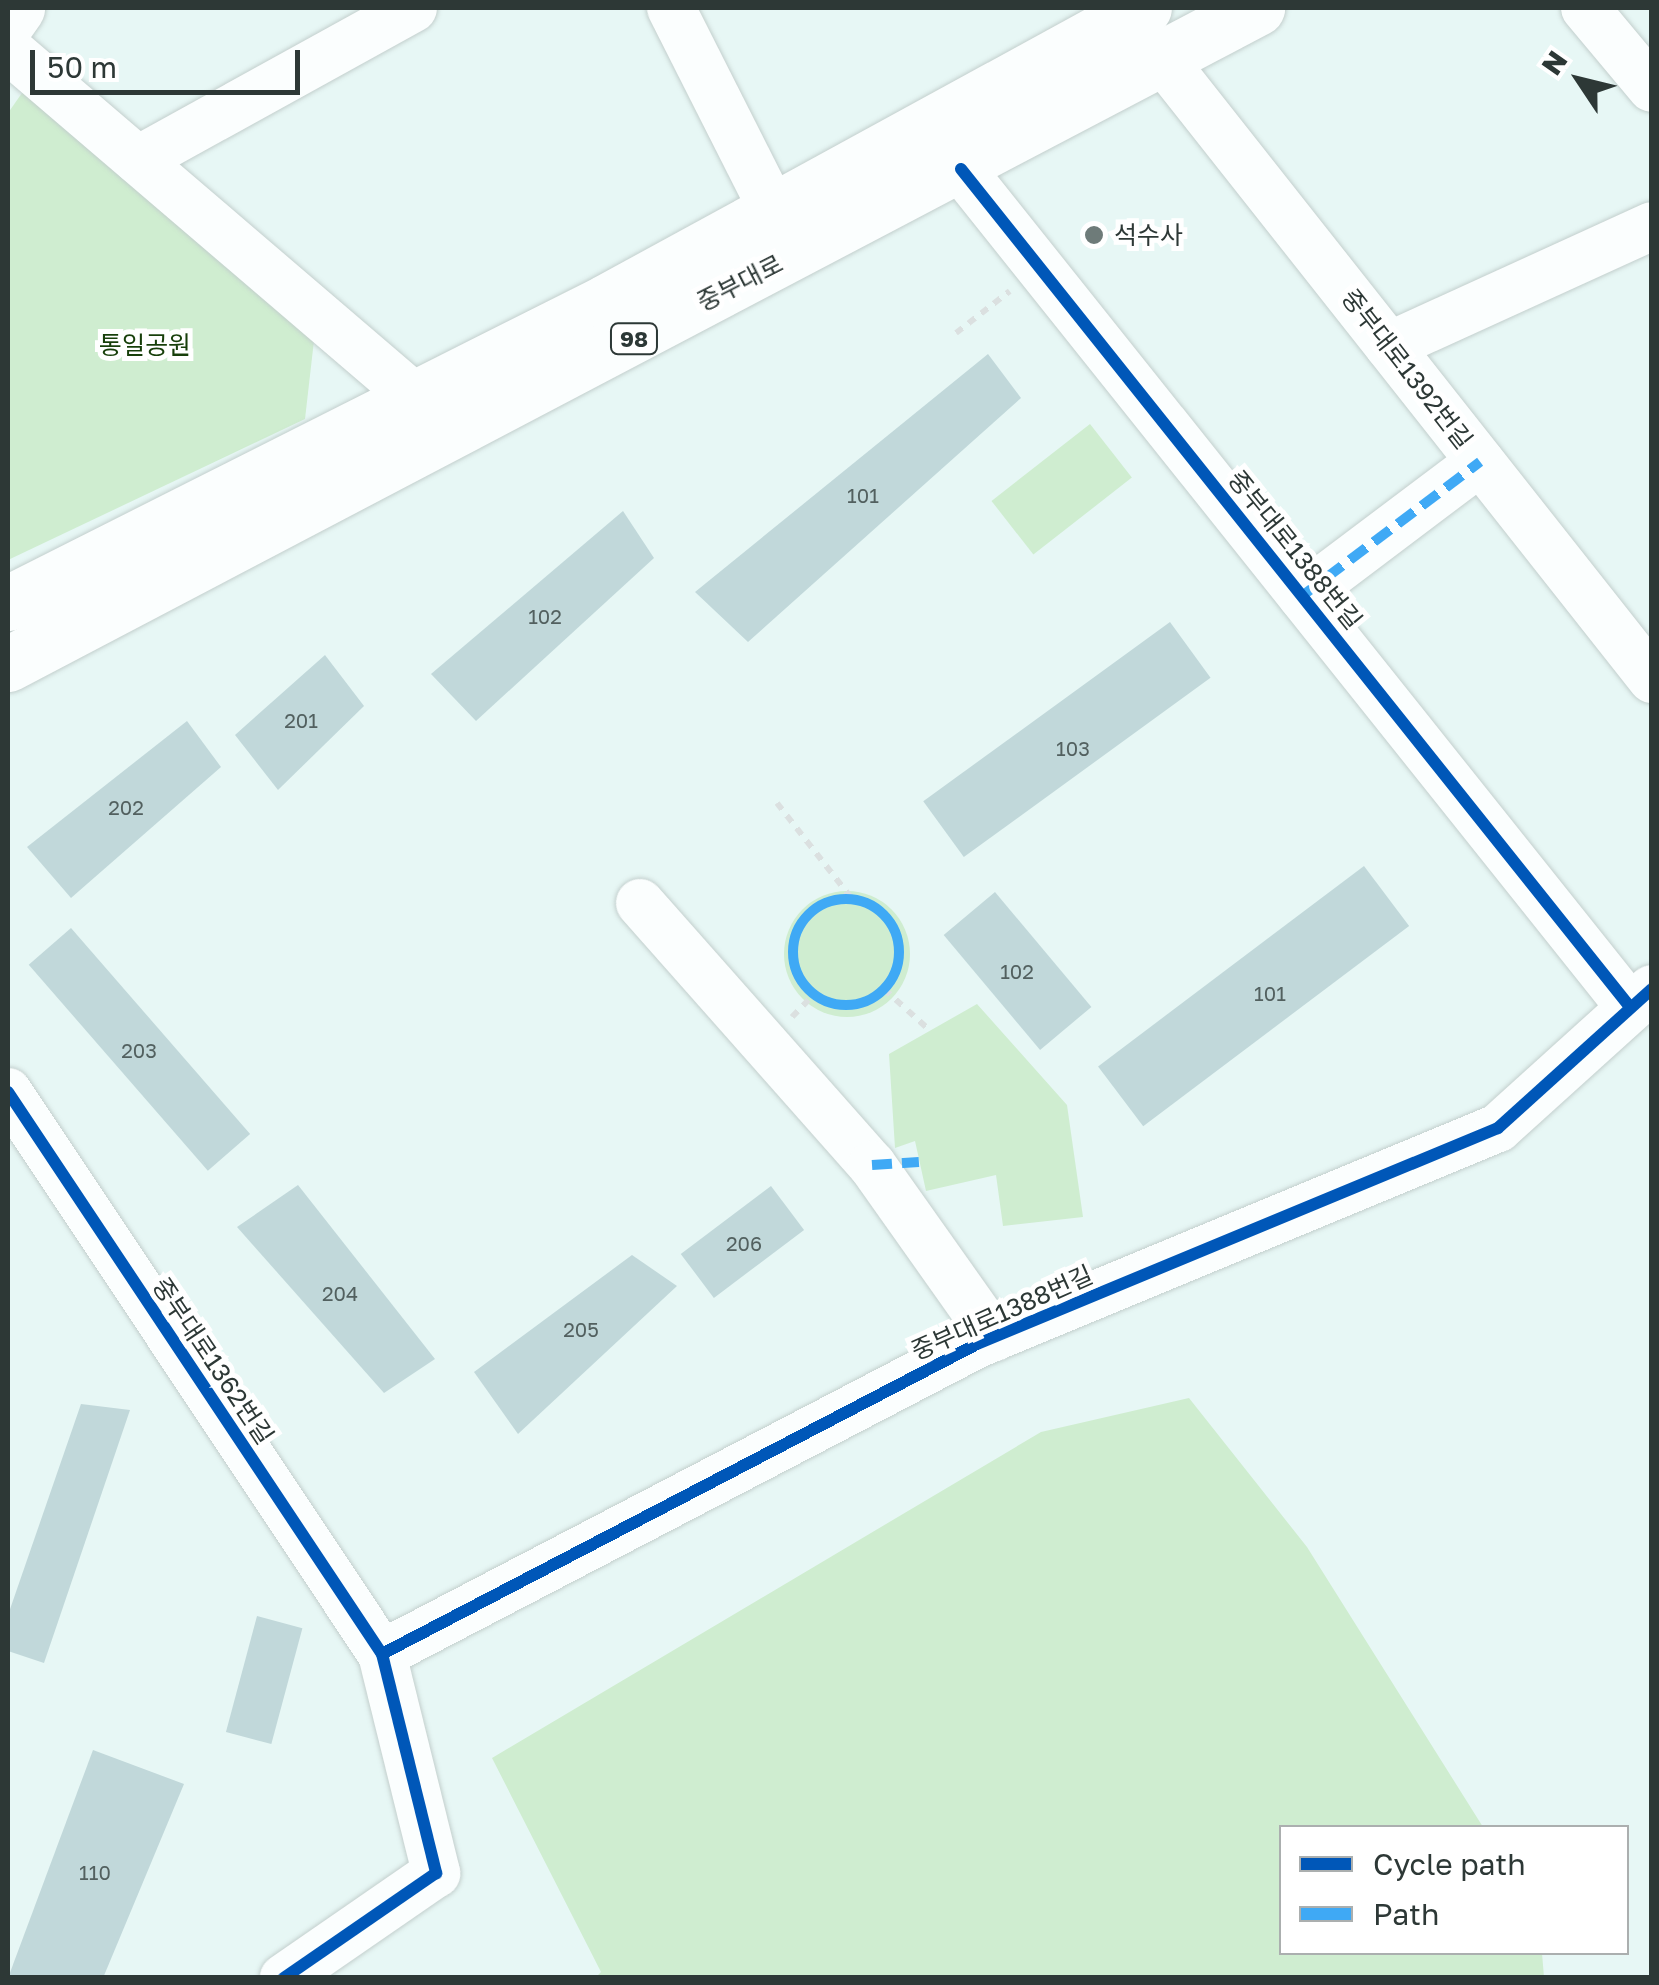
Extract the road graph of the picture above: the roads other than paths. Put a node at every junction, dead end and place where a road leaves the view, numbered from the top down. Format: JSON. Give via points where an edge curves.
{"nodes":[{"id":1,"x":18,"y":8,"type":"edge"},
{"id":2,"x":414,"y":8,"type":"edge"},
{"id":3,"x":671,"y":8,"type":"edge"},
{"id":4,"x":1257,"y":8,"type":"edge"},
{"id":5,"x":1585,"y":8,"type":"edge"},
{"id":6,"x":1112,"y":14,"type":"edge"},
{"id":7,"x":8,"y":22,"type":"edge"},
{"id":8,"x":8,"y":48,"type":"edge"},
{"id":9,"x":1163,"y":60,"type":"junction"},
{"id":10,"x":1652,"y":88,"type":"edge"},
{"id":11,"x":138,"y":160,"type":"junction"},
{"id":12,"x":961,"y":168,"type":"junction"},
{"id":13,"x":770,"y":206,"type":"junction"},
{"id":14,"x":1652,"y":226,"type":"edge"},
{"id":15,"x":1389,"y":346,"type":"junction"},
{"id":16,"x":418,"y":400,"type":"junction"},
{"id":17,"x":1480,"y":462,"type":"junction"},
{"id":18,"x":1302,"y":596,"type":"junction"},
{"id":19,"x":8,"y":602,"type":"edge"},
{"id":20,"x":8,"y":664,"type":"edge"},
{"id":21,"x":1652,"y":679,"type":"edge"},
{"id":22,"x":640,"y":904,"type":"dead end"},
{"id":23,"x":1641,"y":998,"type":"edge"},
{"id":24,"x":8,"y":1092,"type":"edge"},
{"id":25,"x":994,"y":1337,"type":"junction"},
{"id":26,"x":382,"y":1654,"type":"junction"},
{"id":27,"x":284,"y":1978,"type":"edge"}],
"edges":[{"from":1,"to":7,"type":"main road"},
{"from":2,"to":11,"type":"street"},
{"from":3,"to":13,"type":"street"},
{"from":4,"to":9,"type":"main road","name":"중부대로","number":"98"},
{"from":5,"to":10,"type":"street"},
{"from":6,"to":13,"type":"main road","name":"중부대로","number":"98"},
{"from":8,"to":11,"type":"street"},
{"from":9,"to":12,"type":"main road","name":"중부대로","number":"98"},
{"from":9,"to":15,"type":"street","name":"중부대로1392번길"},
{"from":11,"to":16,"type":"street"},
{"from":12,"to":18,"type":"street","name":"중부대로1388번길"},
{"from":12,"to":20,"type":"main road","name":"중부대로","number":"98"},
{"from":13,"to":16,"type":"main road","name":"중부대로","number":"98"},
{"from":14,"to":15,"type":"street"},
{"from":15,"to":17,"type":"street","name":"중부대로1392번길"},
{"from":16,"to":19,"type":"main road","name":"중부대로","number":"98"},
{"from":17,"to":18,"type":"street"},
{"from":17,"to":21,"type":"street","name":"중부대로1392번길"},
{"from":18,"to":23,"type":"street","name":"중부대로1388번길"},
{"from":22,"to":25,"type":"street","via":[[872,1165]]},
{"from":23,"to":25,"type":"street","name":"중부대로1388번길","via":[[1498,1128]]},
{"from":24,"to":26,"type":"street","name":"중부대로1362번길"},
{"from":25,"to":26,"type":"street","name":"중부대로1388번길"},
{"from":26,"to":27,"type":"street","name":"중부대로1362번길","via":[[436,1873]]}]}
